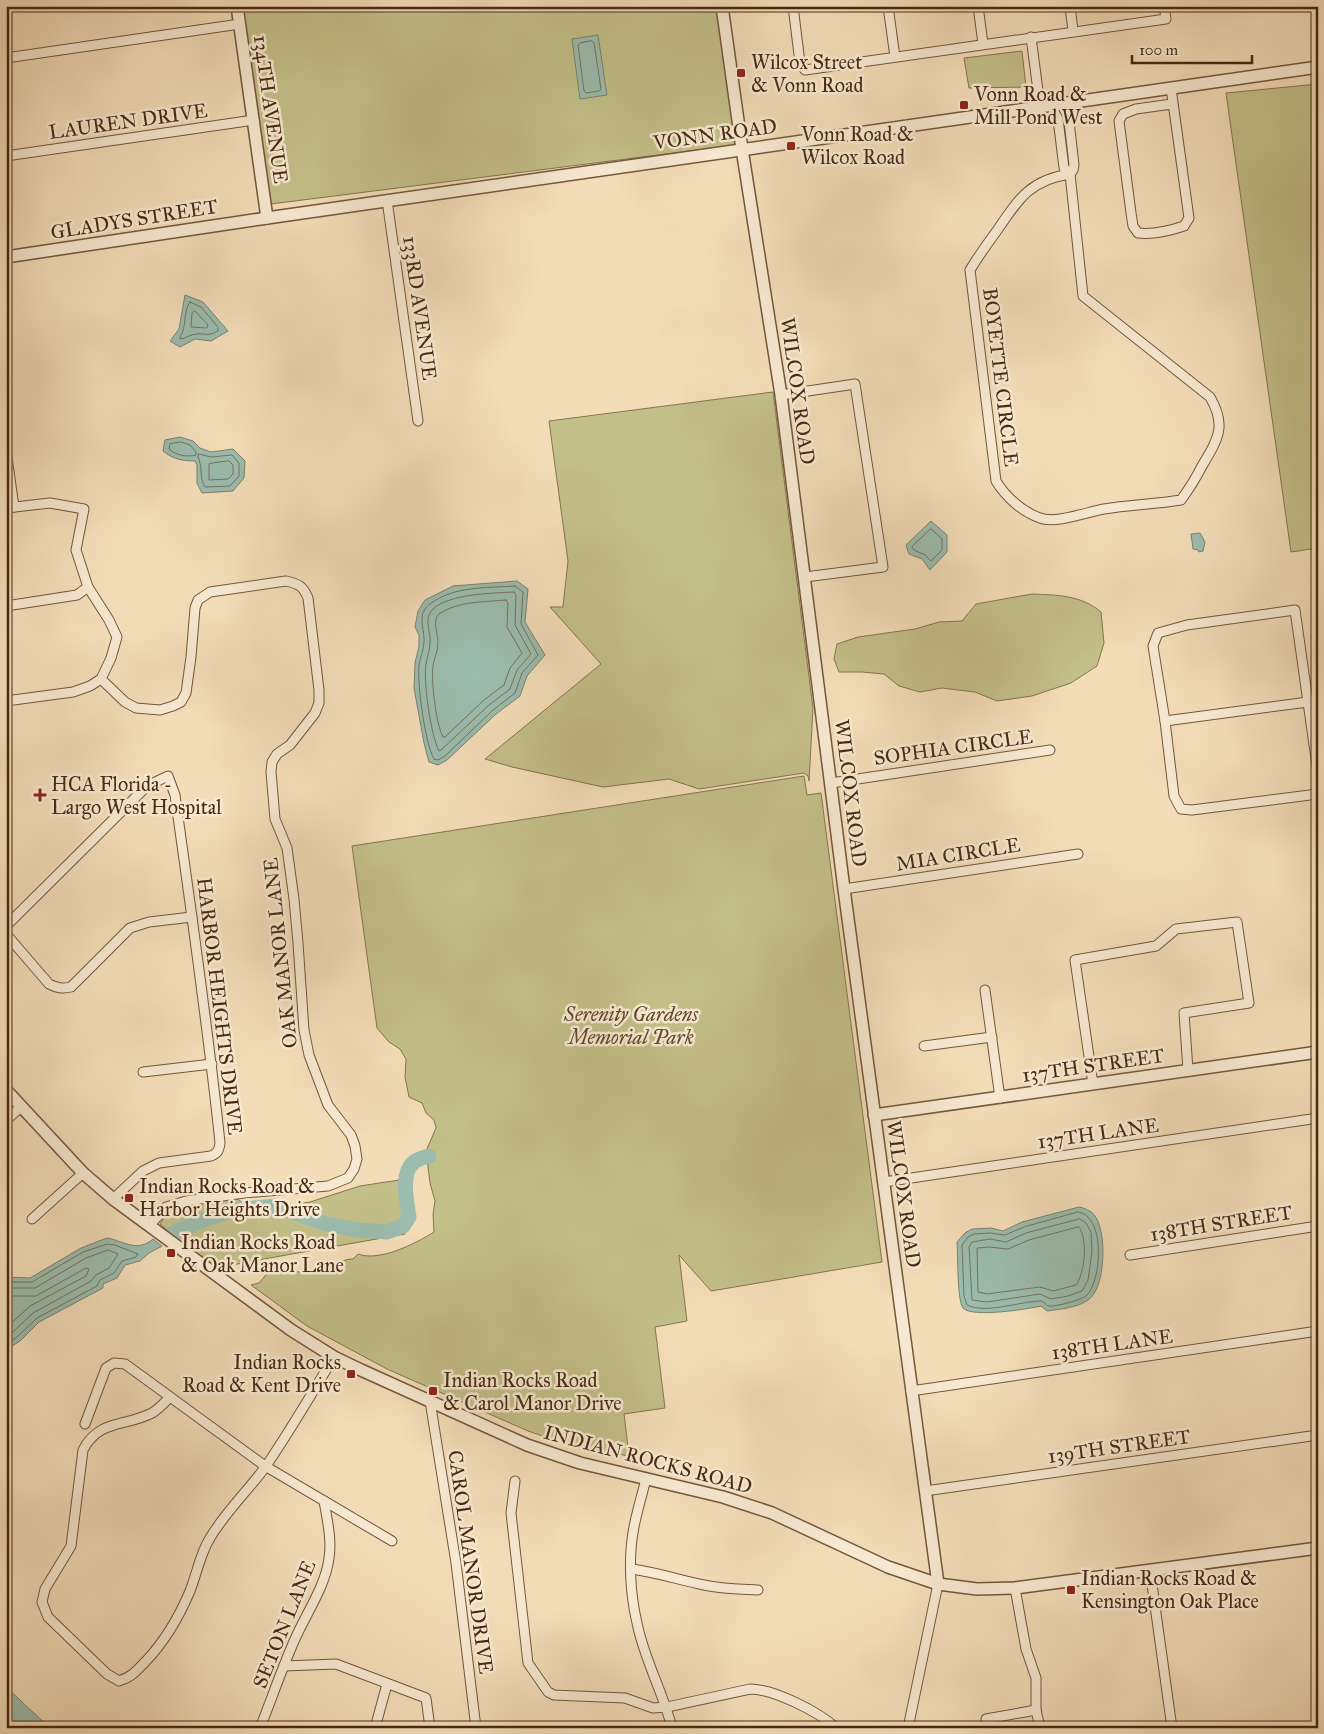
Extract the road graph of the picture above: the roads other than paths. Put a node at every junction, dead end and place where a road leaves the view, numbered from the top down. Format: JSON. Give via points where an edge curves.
{"nodes":[{"id":1,"x":238,"y":6,"type":"edge"},
{"id":2,"x":722,"y":6,"type":"edge"},
{"id":3,"x":792,"y":6,"type":"edge"},
{"id":4,"x":888,"y":6,"type":"edge"},
{"id":5,"x":978,"y":6,"type":"edge"},
{"id":6,"x":1070,"y":6,"type":"edge"},
{"id":7,"x":1164,"y":6,"type":"edge"},
{"id":8,"x":240,"y":24,"type":"junction"},
{"id":9,"x":1074,"y":31,"type":"junction"},
{"id":10,"x":1031,"y":37,"type":"junction"},
{"id":11,"x":983,"y":44,"type":"junction"},
{"id":12,"x":895,"y":57,"type":"junction"},
{"id":13,"x":6,"y":58,"type":"edge"},
{"id":14,"x":1318,"y":67,"type":"edge"},
{"id":15,"x":1171,"y":88,"type":"junction"},
{"id":16,"x":1070,"y":102,"type":"junction"},
{"id":17,"x":1172,"y":104,"type":"junction"},
{"id":18,"x":1045,"y":105,"type":"junction"},
{"id":19,"x":254,"y":120,"type":"junction"},
{"id":20,"x":742,"y":149,"type":"junction"},
{"id":21,"x":6,"y":156,"type":"edge"},
{"id":22,"x":1070,"y":174,"type":"junction"},
{"id":23,"x":387,"y":200,"type":"junction"},
{"id":24,"x":267,"y":218,"type":"junction"},
{"id":25,"x":6,"y":257,"type":"edge"},
{"id":26,"x":781,"y":395,"type":"junction"},
{"id":27,"x":418,"y":421,"type":"dead end"},
{"id":28,"x":6,"y":450,"type":"edge"},
{"id":29,"x":10,"y":508,"type":"edge"},
{"id":30,"x":805,"y":577,"type":"junction"},
{"id":31,"x":88,"y":588,"type":"junction"},
{"id":32,"x":6,"y":606,"type":"edge"},
{"id":33,"x":101,"y":679,"type":"junction"},
{"id":34,"x":6,"y":701,"type":"edge"},
{"id":35,"x":1308,"y":702,"type":"junction"},
{"id":36,"x":1165,"y":721,"type":"junction"},
{"id":37,"x":1050,"y":750,"type":"dead end"},
{"id":38,"x":1318,"y":773,"type":"edge"},
{"id":39,"x":831,"y":783,"type":"junction"},
{"id":40,"x":1318,"y":794,"type":"edge"},
{"id":41,"x":1078,"y":854,"type":"dead end"},
{"id":42,"x":844,"y":889,"type":"junction"},
{"id":43,"x":192,"y":918,"type":"junction"},
{"id":44,"x":6,"y":926,"type":"edge"},
{"id":45,"x":6,"y":934,"type":"edge"},
{"id":46,"x":985,"y":990,"type":"dead end"},
{"id":47,"x":992,"y":1037,"type":"junction"},
{"id":48,"x":924,"y":1046,"type":"dead end"},
{"id":49,"x":1318,"y":1052,"type":"edge"},
{"id":50,"x":212,"y":1064,"type":"junction"},
{"id":51,"x":1188,"y":1070,"type":"junction"},
{"id":52,"x":143,"y":1072,"type":"dead end"},
{"id":53,"x":1093,"y":1084,"type":"junction"},
{"id":54,"x":6,"y":1090,"type":"edge"},
{"id":55,"x":1000,"y":1098,"type":"junction"},
{"id":56,"x":21,"y":1107,"type":"junction"},
{"id":57,"x":874,"y":1115,"type":"junction"},
{"id":58,"x":1318,"y":1118,"type":"edge"},
{"id":59,"x":6,"y":1120,"type":"edge"},
{"id":60,"x":83,"y":1173,"type":"junction"},
{"id":61,"x":884,"y":1182,"type":"junction"},
{"id":62,"x":113,"y":1199,"type":"junction"},
{"id":63,"x":32,"y":1219,"type":"dead end"},
{"id":64,"x":149,"y":1226,"type":"junction"},
{"id":65,"x":1318,"y":1226,"type":"edge"},
{"id":66,"x":1130,"y":1255,"type":"dead end"},
{"id":67,"x":1318,"y":1331,"type":"edge"},
{"id":68,"x":334,"y":1356,"type":"junction"},
{"id":69,"x":912,"y":1391,"type":"junction"},
{"id":70,"x":170,"y":1397,"type":"junction"},
{"id":71,"x":430,"y":1401,"type":"junction"},
{"id":72,"x":85,"y":1424,"type":"dead end"},
{"id":73,"x":1318,"y":1435,"type":"edge"},
{"id":74,"x":265,"y":1466,"type":"junction"},
{"id":75,"x":646,"y":1479,"type":"junction"},
{"id":76,"x":515,"y":1480,"type":"dead end"},
{"id":77,"x":925,"y":1491,"type":"junction"},
{"id":78,"x":324,"y":1501,"type":"junction"},
{"id":79,"x":392,"y":1541,"type":"dead end"},
{"id":80,"x":1318,"y":1548,"type":"edge"},
{"id":81,"x":631,"y":1569,"type":"junction"},
{"id":82,"x":1150,"y":1570,"type":"junction"},
{"id":83,"x":938,"y":1584,"type":"junction"},
{"id":84,"x":1015,"y":1588,"type":"junction"},
{"id":85,"x":758,"y":1590,"type":"dead end"},
{"id":86,"x":284,"y":1666,"type":"junction"},
{"id":87,"x":387,"y":1684,"type":"junction"},
{"id":88,"x":667,"y":1707,"type":"junction"},
{"id":89,"x":1036,"y":1710,"type":"junction"},
{"id":90,"x":986,"y":1719,"type":"dead end"},
{"id":91,"x":260,"y":1728,"type":"edge"},
{"id":92,"x":376,"y":1728,"type":"edge"},
{"id":93,"x":430,"y":1728,"type":"edge"},
{"id":94,"x":476,"y":1728,"type":"edge"},
{"id":95,"x":672,"y":1728,"type":"edge"},
{"id":96,"x":836,"y":1728,"type":"edge"},
{"id":97,"x":908,"y":1728,"type":"edge"},
{"id":98,"x":1040,"y":1728,"type":"edge"},
{"id":99,"x":1172,"y":1728,"type":"edge"}],
"edges":[{"from":1,"to":8,"type":"street","name":"134TH AVENUE"},
{"from":2,"to":20,"type":"street","name":"WILCOX ROAD"},
{"from":3,"to":12,"type":"street","via":[[800,63],[805,70]]},
{"from":4,"to":12,"type":"street"},
{"from":5,"to":11,"type":"street"},
{"from":6,"to":9,"type":"street"},
{"from":7,"to":9,"type":"street","via":[[1166,19]]},
{"from":8,"to":13,"type":"street"},
{"from":8,"to":19,"type":"street","name":"134TH AVENUE"},
{"from":9,"to":10,"type":"street"},
{"from":10,"to":11,"type":"street"},
{"from":10,"to":18,"type":"street","name":"BOYETTE CIRCLE"},
{"from":11,"to":12,"type":"street"},
{"from":14,"to":15,"type":"street","name":"VONN ROAD"},
{"from":15,"to":16,"type":"street","name":"VONN ROAD"},
{"from":15,"to":17,"type":"street"},
{"from":16,"to":18,"type":"street","name":"VONN ROAD"},
{"from":16,"to":22,"type":"street","name":"BOYETTE CIRCLE","via":[[1074,164]]},
{"from":17,"to":17,"type":"street","via":[[1189,218],[1184,226],[1171,231],[1138,233],[1133,226],[1119,121],[1123,114],[1136,109]]},
{"from":18,"to":20,"type":"street","name":"VONN ROAD"},
{"from":18,"to":22,"type":"street","name":"BOYETTE CIRCLE","via":[[1058,119],[1064,168]]},
{"from":19,"to":21,"type":"street","name":"LAUREN DRIVE"},
{"from":19,"to":24,"type":"street","name":"134TH AVENUE"},
{"from":20,"to":23,"type":"street","name":"VONN ROAD"},
{"from":20,"to":26,"type":"street","name":"WILCOX ROAD"},
{"from":22,"to":22,"type":"street","name":"BOYETTE CIRCLE","via":[[1083,296],[1210,397],[1217,409],[1219,424],[1217,440],[1182,500],[1106,509],[1052,520],[1041,519],[1017,504],[1004,494],[996,481],[970,270],[1025,193],[1054,176]]},
{"from":23,"to":24,"type":"street","name":"VONN ROAD"},
{"from":23,"to":27,"type":"street","name":"133RD AVENUE"},
{"from":24,"to":25,"type":"street","name":"GLADYS STREET"},
{"from":26,"to":30,"type":"street","name":"WILCOX ROAD"},
{"from":26,"to":30,"type":"street","via":[[855,384],[883,567]]},
{"from":28,"to":29,"type":"street"},
{"from":29,"to":31,"type":"street","via":[[50,503],[84,509],[76,550]]},
{"from":30,"to":39,"type":"street","name":"WILCOX ROAD"},
{"from":31,"to":32,"type":"street","via":[[77,595]]},
{"from":31,"to":33,"type":"street","via":[[117,637]]},
{"from":33,"to":34,"type":"street","via":[[73,692]]},
{"from":33,"to":64,"type":"street","name":"OAK MANOR LANE","via":[[136,708],[160,710],[173,706],[186,694],[198,600],[210,592],[286,580],[304,587],[308,598],[319,703],[302,731],[277,754],[271,772],[276,819],[287,848],[294,899],[304,1030],[309,1055],[328,1105],[351,1136],[356,1164],[348,1178],[328,1186],[244,1192],[186,1201],[166,1207]]},
{"from":35,"to":36,"type":"street"},
{"from":35,"to":36,"type":"street","via":[[1295,610],[1187,625],[1158,633],[1153,646]]},
{"from":35,"to":38,"type":"street"},
{"from":36,"to":40,"type":"street","via":[[1174,796],[1181,809]]},
{"from":37,"to":39,"type":"street","name":"SOPHIA CIRCLE"},
{"from":39,"to":42,"type":"street","name":"WILCOX ROAD"},
{"from":41,"to":42,"type":"street","name":"MIA CIRCLE"},
{"from":42,"to":57,"type":"street","name":"WILCOX ROAD"},
{"from":43,"to":44,"type":"street","name":"HARBOR HEIGHTS DRIVE","via":[[175,795],[168,776],[147,786]]},
{"from":43,"to":45,"type":"street","via":[[149,922],[130,928],[71,987],[64,989],[49,984]]},
{"from":43,"to":50,"type":"street","name":"HARBOR HEIGHTS DRIVE"},
{"from":46,"to":47,"type":"street"},
{"from":47,"to":48,"type":"street"},
{"from":47,"to":55,"type":"street"},
{"from":49,"to":51,"type":"street","name":"137TH STREET"},
{"from":50,"to":52,"type":"street"},
{"from":50,"to":62,"type":"street","name":"HARBOR HEIGHTS DRIVE","via":[[220,1149],[211,1156],[158,1162],[143,1171]]},
{"from":51,"to":53,"type":"street","name":"137TH STREET"},
{"from":51,"to":53,"type":"street","via":[[1184,1013],[1249,1003],[1237,922],[1176,929],[1156,946],[1075,960]]},
{"from":53,"to":55,"type":"street","name":"137TH STREET"},
{"from":54,"to":56,"type":"street","name":"INDIAN ROCKS ROAD"},
{"from":55,"to":57,"type":"street","name":"137TH STREET"},
{"from":56,"to":59,"type":"street"},
{"from":56,"to":60,"type":"street","name":"INDIAN ROCKS ROAD"},
{"from":57,"to":61,"type":"street","name":"WILCOX ROAD"},
{"from":58,"to":61,"type":"street","name":"137TH LANE"},
{"from":60,"to":62,"type":"street","name":"INDIAN ROCKS ROAD"},
{"from":60,"to":63,"type":"street"},
{"from":61,"to":69,"type":"street","name":"WILCOX ROAD"},
{"from":62,"to":64,"type":"street","name":"INDIAN ROCKS ROAD"},
{"from":64,"to":68,"type":"street","name":"INDIAN ROCKS ROAD","via":[[292,1330]]},
{"from":65,"to":66,"type":"street","name":"138TH STREET"},
{"from":67,"to":69,"type":"street","name":"138TH LANE"},
{"from":68,"to":71,"type":"street","name":"INDIAN ROCKS ROAD"},
{"from":68,"to":74,"type":"street"},
{"from":69,"to":77,"type":"street","name":"WILCOX ROAD"},
{"from":70,"to":72,"type":"street","via":[[125,1364],[114,1363],[106,1368]]},
{"from":70,"to":74,"type":"street"},
{"from":70,"to":74,"type":"street","via":[[154,1412],[100,1430],[88,1439],[83,1450],[71,1546],[45,1589],[42,1602],[48,1617],[107,1674],[119,1681],[130,1678],[162,1642],[178,1617],[210,1538]]},
{"from":71,"to":75,"type":"street","name":"INDIAN ROCKS ROAD","via":[[552,1455]]},
{"from":71,"to":94,"type":"street","name":"CAROL MANOR DRIVE","via":[[456,1563]]},
{"from":73,"to":77,"type":"street","name":"139TH STREET"},
{"from":74,"to":78,"type":"street"},
{"from":75,"to":81,"type":"street","via":[[634,1528]]},
{"from":75,"to":83,"type":"street","name":"INDIAN ROCKS ROAD","via":[[723,1497],[772,1513],[888,1567]]},
{"from":76,"to":88,"type":"street","via":[[511,1513],[525,1642],[528,1664],[538,1680],[554,1695],[625,1698],[653,1708]]},
{"from":77,"to":83,"type":"street","name":"WILCOX ROAD"},
{"from":78,"to":79,"type":"street"},
{"from":78,"to":86,"type":"street","name":"SETON LANE","via":[[330,1541],[329,1560]]},
{"from":80,"to":82,"type":"street","name":"INDIAN ROCKS ROAD"},
{"from":81,"to":85,"type":"street","via":[[704,1585]]},
{"from":81,"to":88,"type":"street","via":[[637,1623]]},
{"from":82,"to":84,"type":"street","name":"INDIAN ROCKS ROAD"},
{"from":82,"to":99,"type":"street"},
{"from":83,"to":84,"type":"street","name":"INDIAN ROCKS ROAD","via":[[977,1589]]},
{"from":83,"to":97,"type":"street"},
{"from":84,"to":89,"type":"street","via":[[1026,1648],[1036,1678]]},
{"from":86,"to":87,"type":"street","via":[[336,1664]]},
{"from":86,"to":91,"type":"street","name":"SETON LANE"},
{"from":87,"to":92,"type":"street"},
{"from":87,"to":93,"type":"street","via":[[426,1698]]},
{"from":88,"to":95,"type":"street"},
{"from":88,"to":96,"type":"street","via":[[760,1689],[804,1706]]},
{"from":89,"to":90,"type":"street"},
{"from":89,"to":98,"type":"street"}]}
